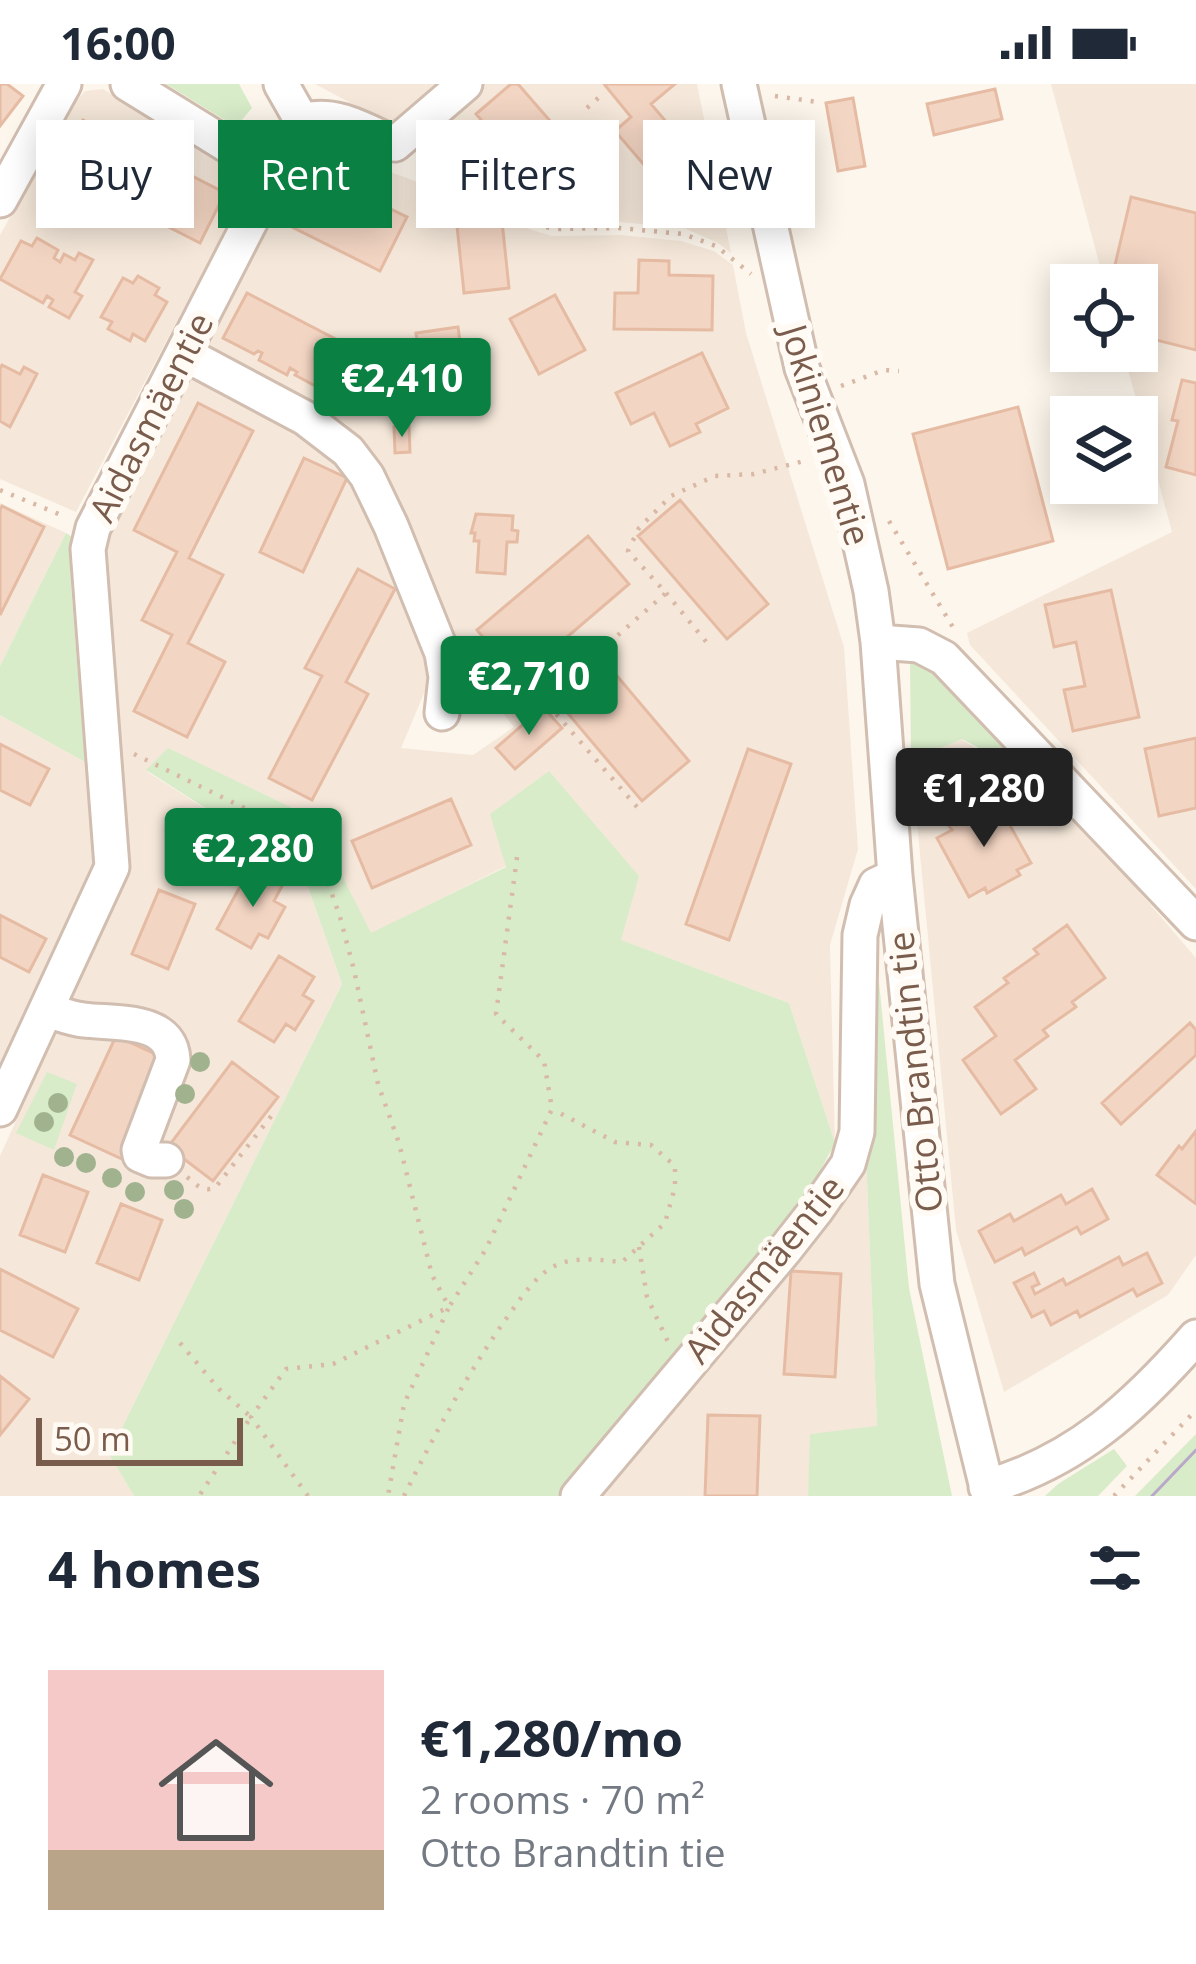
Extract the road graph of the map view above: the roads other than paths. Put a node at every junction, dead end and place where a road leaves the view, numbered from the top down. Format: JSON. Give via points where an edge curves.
{"nodes":[{"id":1,"x":64,"y":84,"type":"edge"},
{"id":2,"x":128,"y":84,"type":"edge"},
{"id":3,"x":281,"y":84,"type":"edge"},
{"id":4,"x":465,"y":84,"type":"edge"},
{"id":5,"x":740,"y":89,"type":"edge"},
{"id":6,"x":301,"y":120,"type":"edge"},
{"id":7,"x":305,"y":120,"type":"edge"},
{"id":8,"x":340,"y":120,"type":"edge"},
{"id":9,"x":218,"y":139,"type":"edge"},
{"id":10,"x":392,"y":143,"type":"edge"},
{"id":11,"x":0,"y":200,"type":"edge"},
{"id":12,"x":247,"y":228,"type":"edge"},
{"id":13,"x":183,"y":353,"type":"junction"},
{"id":14,"x":878,"y":642,"type":"junction"},
{"id":15,"x":442,"y":713,"type":"dead end"},
{"id":16,"x":895,"y":876,"type":"junction"},
{"id":17,"x":1196,"y":923,"type":"edge"},
{"id":18,"x":46,"y":1010,"type":"junction"},
{"id":19,"x":0,"y":1109,"type":"edge"},
{"id":20,"x":178,"y":1170,"type":"road end"},
{"id":21,"x":1196,"y":1337,"type":"edge"},
{"id":22,"x":988,"y":1492,"type":"edge"},
{"id":23,"x":578,"y":1496,"type":"edge"}],
"edges":[{"from":1,"to":11,"type":"street"},
{"from":2,"to":9,"type":"street"},
{"from":3,"to":6,"type":"street"},
{"from":4,"to":10,"type":"street"},
{"from":5,"to":14,"type":"street","name":"Jokiniementie","via":[[802,368],[847,484]]},
{"from":7,"to":8,"type":"street"},
{"from":12,"to":13,"type":"street","name":"Aidasmäentie"},
{"from":13,"to":15,"type":"street","via":[[305,418],[367,476],[442,653]]},
{"from":13,"to":18,"type":"street","name":"Aidasmäentie","via":[[88,549],[112,867]]},
{"from":14,"to":16,"type":"street","name":"Otto Brandtin tie"},
{"from":14,"to":17,"type":"street","via":[[919,645],[944,658]]},
{"from":16,"to":22,"type":"street","name":"Otto Brandtin tie","via":[[937,1284]]},
{"from":16,"to":23,"type":"street","name":"Aidasmäentie","via":[[876,885],[860,935],[856,1132],[848,1165]]},
{"from":18,"to":19,"type":"street","name":"Aidasmäentie"},
{"from":18,"to":20,"type":"street","via":[[140,1025],[167,1040],[173,1060],[139,1150]]},
{"from":21,"to":22,"type":"street","via":[[1099,1433]]}]}
